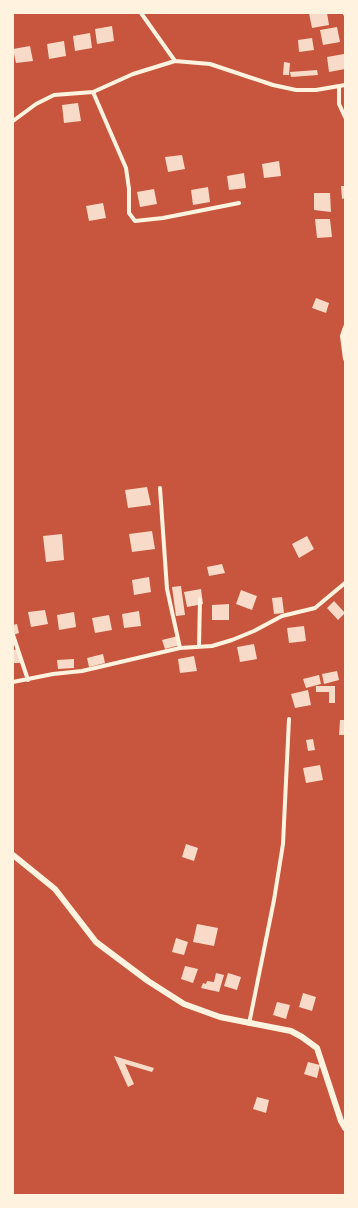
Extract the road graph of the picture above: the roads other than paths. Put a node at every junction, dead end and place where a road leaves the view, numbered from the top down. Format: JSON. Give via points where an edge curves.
{"nodes":[{"id":1,"x":141,"y":13,"type":"edge"},
{"id":2,"x":175,"y":61,"type":"junction"},
{"id":3,"x":345,"y":85,"type":"edge"},
{"id":4,"x":339,"y":87,"type":"junction"},
{"id":5,"x":93,"y":92,"type":"junction"},
{"id":6,"x":345,"y":117,"type":"edge"},
{"id":7,"x":13,"y":121,"type":"edge"},
{"id":8,"x":240,"y":203,"type":"dead end"},
{"id":9,"x":345,"y":326,"type":"edge"},
{"id":10,"x":345,"y":359,"type":"edge"},
{"id":11,"x":160,"y":488,"type":"dead end"},
{"id":12,"x":345,"y":584,"type":"edge"},
{"id":13,"x":200,"y":599,"type":"dead end"},
{"id":14,"x":13,"y":635,"type":"edge"},
{"id":15,"x":199,"y":646,"type":"junction"},
{"id":16,"x":180,"y":648,"type":"junction"},
{"id":17,"x":28,"y":680,"type":"junction"},
{"id":18,"x":13,"y":682,"type":"edge"},
{"id":19,"x":289,"y":719,"type":"dead end"},
{"id":20,"x":13,"y":855,"type":"edge"},
{"id":21,"x":249,"y":1024,"type":"junction"},
{"id":22,"x":345,"y":1128,"type":"edge"}],
"edges":[{"from":1,"to":2,"type":"street"},
{"from":2,"to":4,"type":"street","via":[[210,64],[296,90]]},
{"from":2,"to":5,"type":"street","via":[[133,74]]},
{"from":3,"to":4,"type":"street"},
{"from":4,"to":6,"type":"street","via":[[339,104]]},
{"from":5,"to":7,"type":"street","via":[[54,95],[36,104]]},
{"from":5,"to":8,"type":"street","via":[[126,168],[129,212],[135,221]]},
{"from":9,"to":10,"type":"street","via":[[342,336]]},
{"from":11,"to":16,"type":"street","via":[[167,588]]},
{"from":12,"to":15,"type":"street","via":[[310,610],[282,616],[232,640],[212,646]]},
{"from":13,"to":15,"type":"street"},
{"from":14,"to":17,"type":"street"},
{"from":15,"to":16,"type":"street"},
{"from":16,"to":17,"type":"street","via":[[82,671]]},
{"from":17,"to":18,"type":"street"},
{"from":19,"to":21,"type":"street","via":[[283,844]]},
{"from":20,"to":21,"type":"street","via":[[55,889],[96,942],[148,981],[197,1010]]},
{"from":21,"to":22,"type":"street","via":[[291,1032],[317,1048]]}]}
